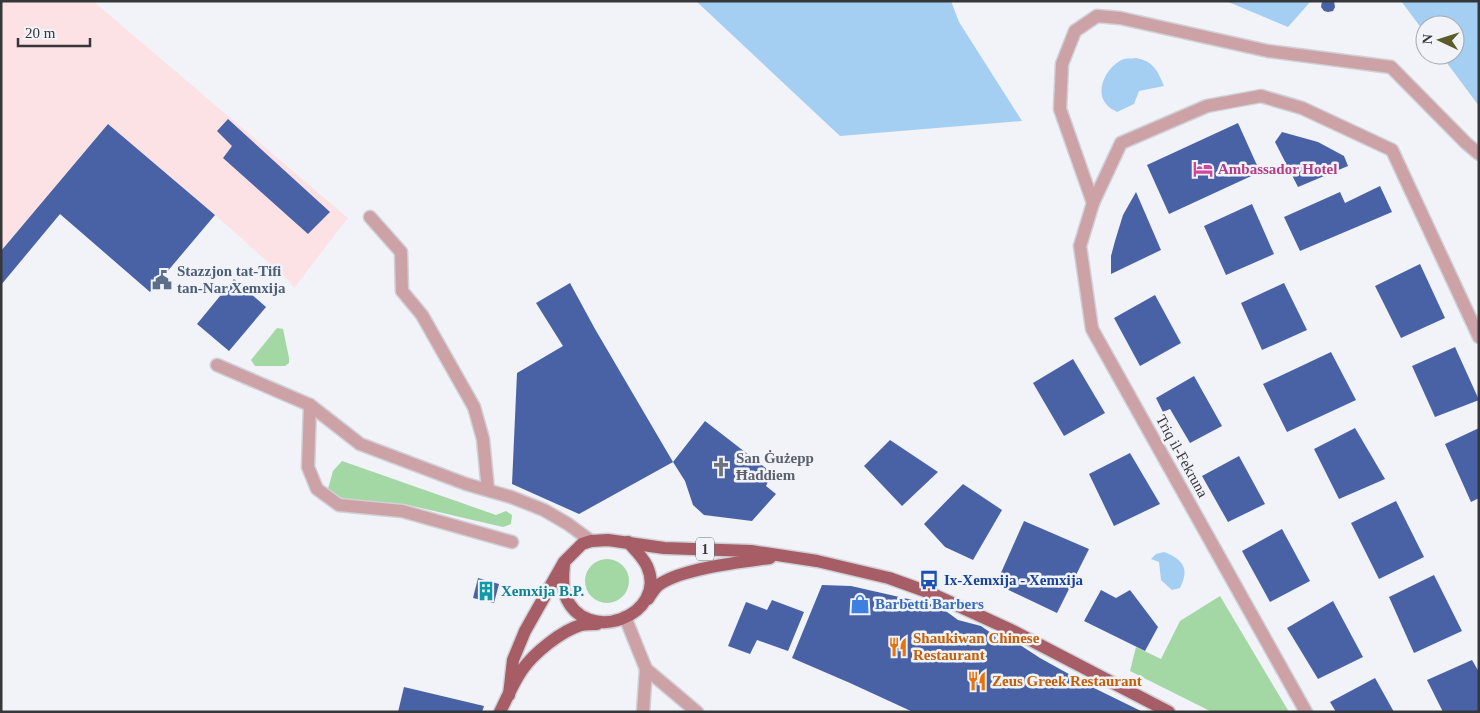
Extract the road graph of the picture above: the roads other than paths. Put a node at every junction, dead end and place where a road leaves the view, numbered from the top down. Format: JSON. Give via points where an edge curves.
{"nodes":[{"id":1,"x":1479,"y":154,"type":"edge"},
{"id":2,"x":1093,"y":203,"type":"junction"},
{"id":3,"x":370,"y":217,"type":"dead end"},
{"id":4,"x":1479,"y":337,"type":"edge"},
{"id":5,"x":217,"y":365,"type":"dead end"},
{"id":6,"x":310,"y":405,"type":"junction"},
{"id":7,"x":488,"y":490,"type":"junction"},
{"id":8,"x":591,"y":541,"type":"junction"},
{"id":9,"x":512,"y":542,"type":"dead end"},
{"id":10,"x":628,"y":542,"type":"junction"},
{"id":11,"x":782,"y":556,"type":"junction"},
{"id":12,"x":564,"y":562,"type":"junction"},
{"id":13,"x":643,"y":606,"type":"junction"},
{"id":14,"x":625,"y":617,"type":"junction"},
{"id":15,"x":606,"y":623,"type":"junction"},
{"id":16,"x":646,"y":669,"type":"junction"},
{"id":17,"x":509,"y":695,"type":"junction"},
{"id":18,"x":500,"y":712,"type":"edge"},
{"id":19,"x":643,"y":712,"type":"edge"},
{"id":20,"x":697,"y":712,"type":"edge"},
{"id":21,"x":1169,"y":712,"type":"edge"},
{"id":22,"x":1306,"y":712,"type":"edge"}],
"edges":[{"from":1,"to":2,"type":"street","via":[[1391,67],[1268,51],[1120,18],[1097,16],[1075,32],[1062,64],[1060,108]]},
{"from":2,"to":4,"type":"street","name":"Triq il-Fekruna","via":[[1121,143],[1208,106],[1261,96],[1302,108],[1392,150]]},
{"from":2,"to":22,"type":"street","name":"Triq il-Fekruna","via":[[1080,246],[1092,329]]},
{"from":3,"to":7,"type":"street","via":[[401,252],[402,291],[422,316],[474,407],[483,439]]},
{"from":5,"to":6,"type":"street"},
{"from":6,"to":7,"type":"street","via":[[360,444]]},
{"from":6,"to":9,"type":"street","via":[[308,467],[317,489],[339,505],[402,511]]},
{"from":7,"to":8,"type":"street","via":[[544,510]]},
{"from":8,"to":10,"type":"main road","number":"1"},
{"from":8,"to":12,"type":"main road","number":"1","via":[[582,544]]},
{"from":10,"to":11,"type":"main road","number":"1","via":[[664,548],[751,551]]},
{"from":10,"to":13,"type":"main road","via":[[648,568],[650,580]]},
{"from":11,"to":13,"type":"main road","number":"1","via":[[734,563],[672,578],[659,585]]},
{"from":11,"to":21,"type":"main road","number":"1","via":[[856,569],[928,592],[1012,630]]},
{"from":12,"to":15,"type":"main road","via":[[565,594],[571,606],[592,621]]},
{"from":12,"to":17,"type":"main road","number":"1","via":[[525,631],[513,660]]},
{"from":13,"to":14,"type":"main road","number":"1"},
{"from":14,"to":15,"type":"main road","number":"1"},
{"from":14,"to":16,"type":"street"},
{"from":15,"to":17,"type":"main road","number":"1","via":[[582,625],[550,642],[522,670]]},
{"from":16,"to":19,"type":"street"},
{"from":16,"to":20,"type":"street"},
{"from":17,"to":18,"type":"main road","number":"1"}]}
